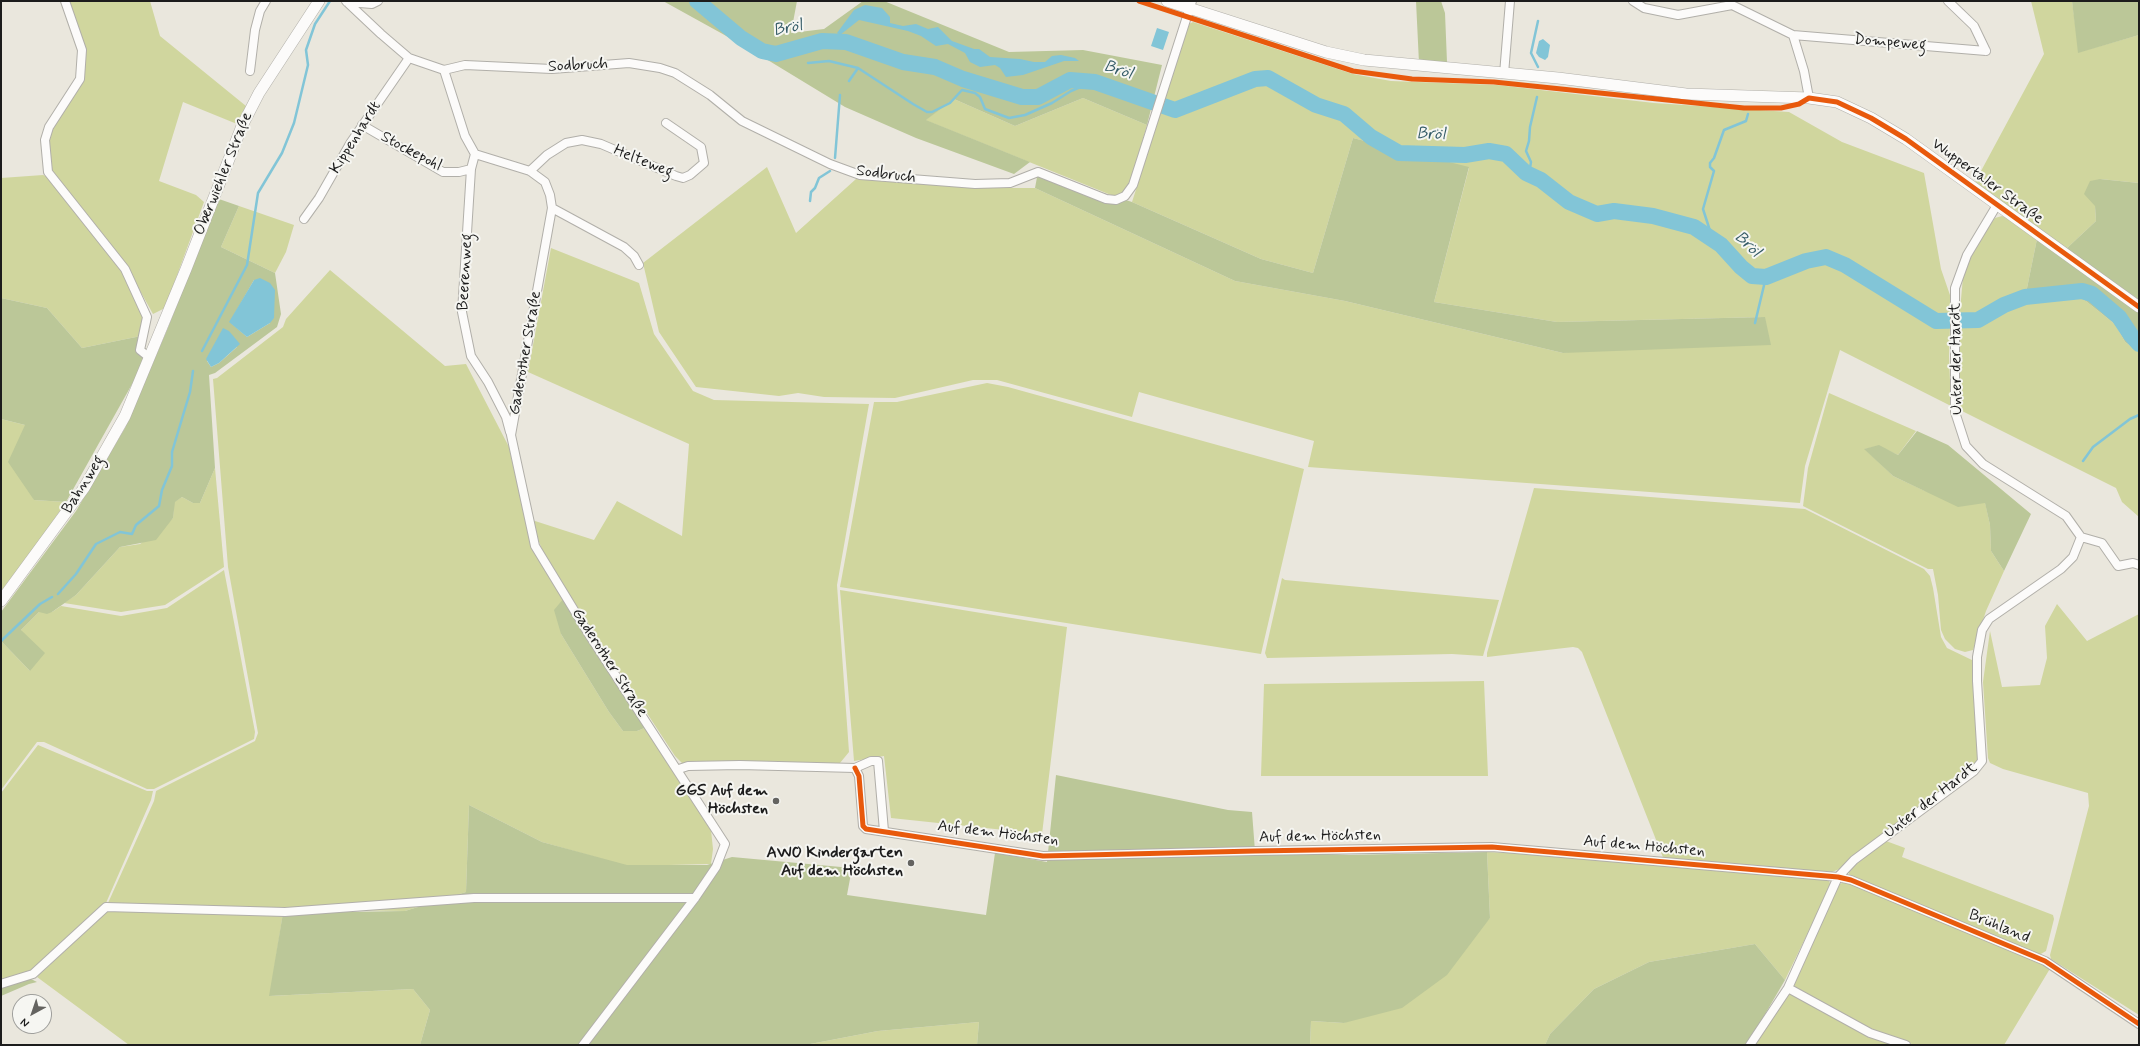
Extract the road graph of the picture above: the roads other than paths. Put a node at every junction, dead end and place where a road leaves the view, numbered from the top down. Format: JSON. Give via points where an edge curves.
{"nodes":[{"id":1,"x":65,"y":1,"type":"edge"},
{"id":2,"x":266,"y":1,"type":"edge"},
{"id":3,"x":319,"y":1,"type":"edge"},
{"id":4,"x":378,"y":1,"type":"edge"},
{"id":5,"x":1167,"y":1,"type":"edge"},
{"id":6,"x":1510,"y":1,"type":"edge"},
{"id":7,"x":1633,"y":1,"type":"edge"},
{"id":8,"x":1948,"y":1,"type":"edge"},
{"id":9,"x":347,"y":2,"type":"edge"},
{"id":10,"x":1731,"y":3,"type":"edge"},
{"id":11,"x":1191,"y":5,"type":"edge"},
{"id":12,"x":1793,"y":35,"type":"junction"},
{"id":13,"x":409,"y":58,"type":"junction"},
{"id":14,"x":444,"y":70,"type":"junction"},
{"id":15,"x":250,"y":71,"type":"dead end"},
{"id":16,"x":1504,"y":74,"type":"junction"},
{"id":17,"x":1809,"y":98,"type":"junction"},
{"id":18,"x":666,"y":123,"type":"dead end"},
{"id":19,"x":362,"y":125,"type":"junction"},
{"id":20,"x":475,"y":154,"type":"junction"},
{"id":21,"x":471,"y":169,"type":"junction"},
{"id":22,"x":530,"y":171,"type":"junction"},
{"id":23,"x":1997,"y":205,"type":"junction"},
{"id":24,"x":552,"y":208,"type":"junction"},
{"id":25,"x":304,"y":219,"type":"dead end"},
{"id":26,"x":639,"y":265,"type":"dead end"},
{"id":27,"x":2139,"y":307,"type":"edge"},
{"id":28,"x":150,"y":358,"type":"junction"},
{"id":29,"x":511,"y":435,"type":"junction"},
{"id":30,"x":2080,"y":537,"type":"junction"},
{"id":31,"x":2139,"y":565,"type":"edge"},
{"id":32,"x":1,"y":602,"type":"edge"},
{"id":33,"x":855,"y":768,"type":"junction"},
{"id":34,"x":679,"y":769,"type":"junction"},
{"id":35,"x":884,"y":831,"type":"junction"},
{"id":36,"x":1838,"y":877,"type":"junction"},
{"id":37,"x":695,"y":898,"type":"junction"},
{"id":38,"x":1,"y":984,"type":"edge"},
{"id":39,"x":1788,"y":988,"type":"junction"},
{"id":40,"x":2139,"y":1024,"type":"edge"},
{"id":41,"x":583,"y":1045,"type":"edge"},
{"id":42,"x":1750,"y":1045,"type":"edge"},
{"id":43,"x":1906,"y":1045,"type":"edge"}],
"edges":[{"from":1,"to":28,"type":"street","via":[[82,50],[80,79],[48,127],[45,140],[48,172],[125,269],[147,317],[140,350]]},
{"from":2,"to":15,"type":"street","via":[[260,11],[255,30]]},
{"from":3,"to":28,"type":"main road","name":"Oberwiehler Straße","via":[[259,93],[242,126]]},
{"from":4,"to":9,"type":"street","via":[[372,4]]},
{"from":5,"to":11,"type":"main road","name":"Wuppertaler Straße"},
{"from":6,"to":16,"type":"street"},
{"from":7,"to":10,"type":"street","via":[[1644,8],[1678,15]]},
{"from":8,"to":12,"type":"street","name":"Dompeweg","via":[[1974,26],[1986,51]]},
{"from":9,"to":13,"type":"street"},
{"from":10,"to":12,"type":"street"},
{"from":11,"to":14,"type":"street","name":"Sodbruch","via":[[1133,186],[1125,196],[1116,200],[1106,199],[1038,172],[1010,183],[975,184],[860,175],[830,164],[742,122],[710,95],[675,73],[629,62],[552,69],[465,65]]},
{"from":11,"to":16,"type":"main road","name":"Wuppertaler Straße","via":[[1326,52],[1364,60]]},
{"from":12,"to":17,"type":"street"},
{"from":13,"to":14,"type":"street"},
{"from":13,"to":19,"type":"street","name":"Kippenhardt"},
{"from":14,"to":20,"type":"street","via":[[465,136]]},
{"from":16,"to":17,"type":"main road","name":"Wuppertaler Straße","via":[[1686,94]]},
{"from":17,"to":23,"type":"main road","name":"Wuppertaler Straße","via":[[1837,102],[1871,118],[1906,139]]},
{"from":18,"to":22,"type":"street","name":"Helteweg","via":[[701,147],[704,163],[690,176],[676,176],[601,144],[582,140],[566,143],[547,155]]},
{"from":19,"to":21,"type":"street","name":"Stockepohl","via":[[443,172]]},
{"from":19,"to":25,"type":"street","name":"Kippenhardt"},
{"from":20,"to":21,"type":"street"},
{"from":20,"to":22,"type":"street","name":"Gaderother Straße"},
{"from":21,"to":29,"type":"street","name":"Beerenweg","via":[[462,312],[470,356],[488,382],[506,418]]},
{"from":22,"to":24,"type":"street","name":"Gaderother Straße","via":[[545,182]]},
{"from":23,"to":27,"type":"main road","name":"Wuppertaler Straße"},
{"from":23,"to":30,"type":"street","name":"Unter der Hardt","via":[[1967,255],[1955,288],[1955,412],[1966,446],[1983,464],[2066,516]]},
{"from":24,"to":26,"type":"street","via":[[624,247]]},
{"from":24,"to":29,"type":"street","name":"Gaderother Straße"},
{"from":28,"to":32,"type":"main road","name":"Bahnweg","via":[[125,416],[84,488]]},
{"from":29,"to":34,"type":"street","name":"Gaderother Straße","via":[[535,546],[588,632]]},
{"from":30,"to":31,"type":"street","via":[[2102,543],[2118,566],[2133,563]]},
{"from":30,"to":36,"type":"street","name":"Unter der Hardt","via":[[2073,557],[2062,569],[1989,619],[1982,630],[1976,681],[1982,761],[1974,771],[1854,860]]},
{"from":33,"to":34,"type":"street","via":[[740,765],[688,766]]},
{"from":33,"to":35,"type":"street","name":"Auf dem Höchsten","via":[[863,826],[866,829]]},
{"from":33,"to":35,"type":"street","via":[[871,761],[878,761]]},
{"from":34,"to":37,"type":"street","name":"Gaderother Straße","via":[[725,844],[716,867]]},
{"from":35,"to":36,"type":"street","name":"Auf dem Höchsten","via":[[1043,856],[1492,848]]},
{"from":36,"to":39,"type":"street","name":"Unter der Hardt"},
{"from":36,"to":40,"type":"street","name":"Brühland","via":[[1851,880],[2045,960]]},
{"from":37,"to":38,"type":"street","via":[[474,898],[285,912],[106,907],[33,974]]},
{"from":37,"to":41,"type":"street"},
{"from":39,"to":42,"type":"street","name":"Unter der Hardt"},
{"from":39,"to":43,"type":"street","via":[[1870,1033]]}]}
